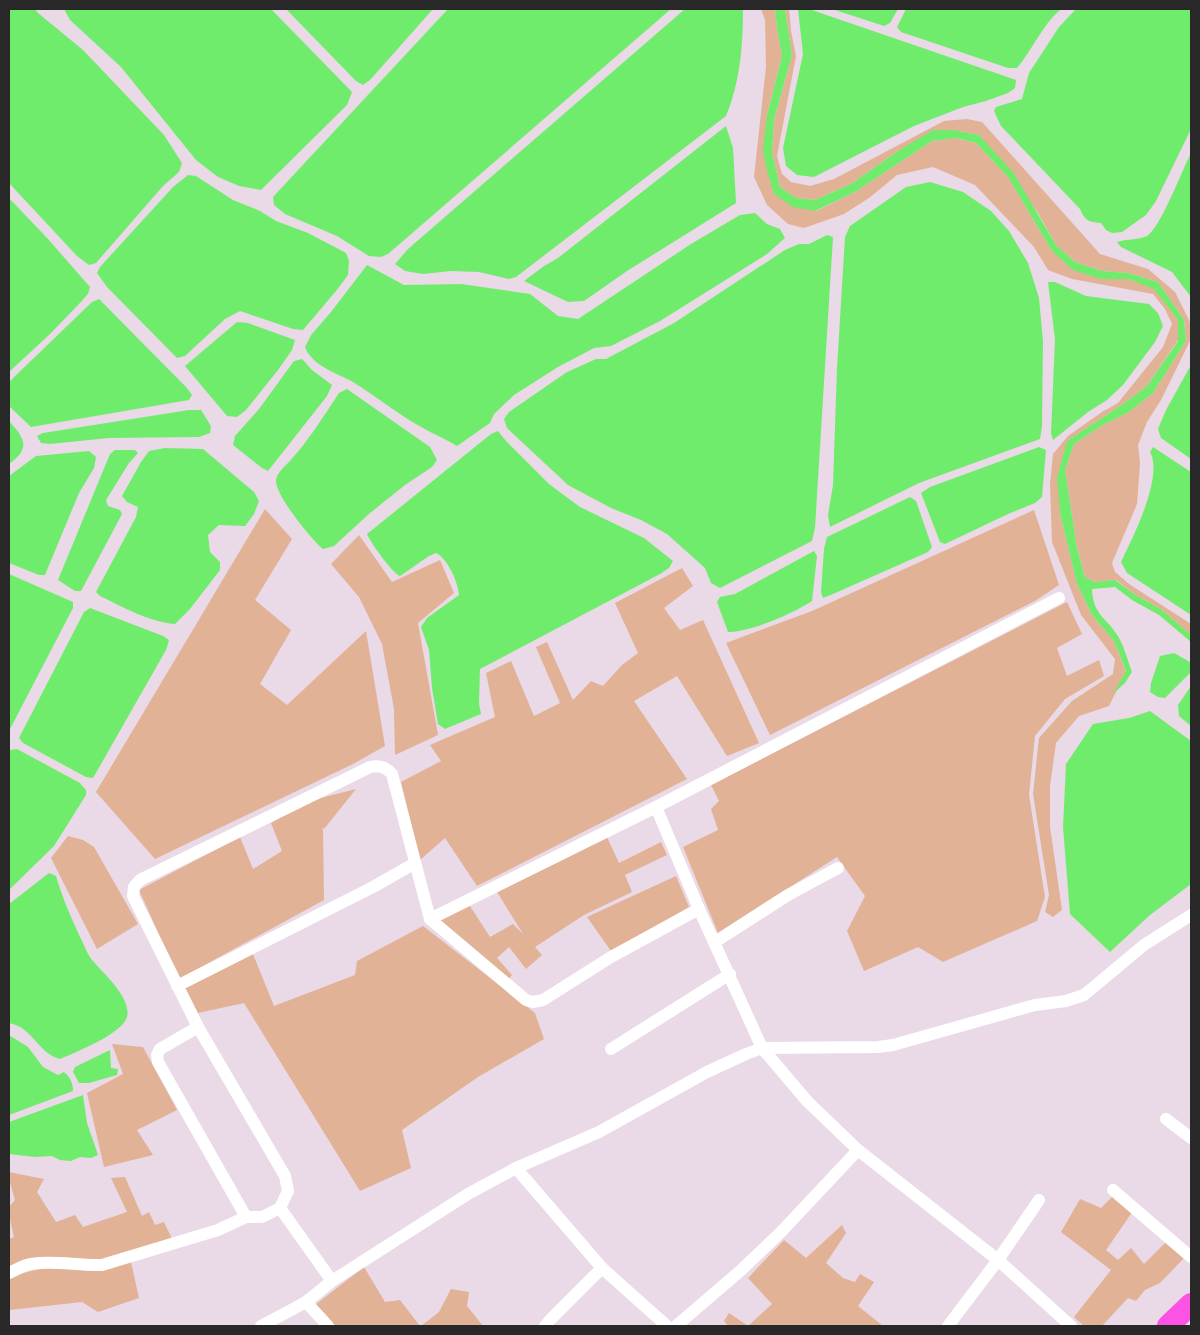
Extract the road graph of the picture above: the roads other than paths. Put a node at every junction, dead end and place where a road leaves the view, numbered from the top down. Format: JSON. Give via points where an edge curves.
{"nodes":[{"id":1,"x":1059,"y":598,"type":"dead end"},
{"id":2,"x":656,"y":807,"type":"junction"},
{"id":3,"x":416,"y":863,"type":"junction"},
{"id":4,"x":838,"y":868,"type":"dead end"},
{"id":5,"x":700,"y":909,"type":"junction"},
{"id":6,"x":1191,"y":915,"type":"edge"},
{"id":7,"x":430,"y":919,"type":"junction"},
{"id":8,"x":715,"y":942,"type":"junction"},
{"id":9,"x":730,"y":974,"type":"junction"},
{"id":10,"x":177,"y":986,"type":"junction"},
{"id":11,"x":198,"y":1027,"type":"junction"},
{"id":12,"x":762,"y":1048,"type":"junction"},
{"id":13,"x":611,"y":1049,"type":"dead end"},
{"id":14,"x":1166,"y":1119,"type":"dead end"},
{"id":15,"x":1191,"y":1138,"type":"edge"},
{"id":16,"x":858,"y":1150,"type":"junction"},
{"id":17,"x":516,"y":1168,"type":"junction"},
{"id":18,"x":1113,"y":1190,"type":"dead end"},
{"id":19,"x":1039,"y":1200,"type":"dead end"},
{"id":20,"x":280,"y":1208,"type":"junction"},
{"id":21,"x":246,"y":1216,"type":"junction"},
{"id":22,"x":1191,"y":1257,"type":"edge"},
{"id":23,"x":998,"y":1260,"type":"junction"},
{"id":24,"x":602,"y":1268,"type":"junction"},
{"id":25,"x":9,"y":1272,"type":"edge"},
{"id":26,"x":332,"y":1281,"type":"junction"},
{"id":27,"x":306,"y":1302,"type":"junction"},
{"id":28,"x":1191,"y":1304,"type":"edge"},
{"id":29,"x":261,"y":1326,"type":"edge"},
{"id":30,"x":328,"y":1326,"type":"edge"},
{"id":31,"x":545,"y":1326,"type":"edge"},
{"id":32,"x":667,"y":1326,"type":"edge"},
{"id":33,"x":676,"y":1326,"type":"edge"},
{"id":34,"x":948,"y":1326,"type":"edge"},
{"id":35,"x":1071,"y":1326,"type":"edge"},
{"id":36,"x":1168,"y":1326,"type":"edge"}],
"edges":[{"from":1,"to":2,"type":"street"},
{"from":2,"to":5,"type":"street"},
{"from":2,"to":7,"type":"street"},
{"from":3,"to":7,"type":"street"},
{"from":3,"to":10,"type":"street"},
{"from":3,"to":10,"type":"street","via":[[392,774],[377,766],[140,880],[134,887],[133,896]]},
{"from":4,"to":8,"type":"street","via":[[788,895]]},
{"from":5,"to":7,"type":"street","via":[[611,957],[543,1000],[533,1002],[526,1000]]},
{"from":5,"to":8,"type":"street"},
{"from":6,"to":12,"type":"street","via":[[1144,945],[1084,995],[1066,1001],[1035,1005],[893,1045]]},
{"from":8,"to":9,"type":"street"},
{"from":9,"to":12,"type":"street"},
{"from":9,"to":13,"type":"street"},
{"from":10,"to":11,"type":"street"},
{"from":11,"to":20,"type":"street","via":[[285,1176],[288,1191]]},
{"from":11,"to":21,"type":"street","via":[[160,1049],[158,1062]]},
{"from":12,"to":16,"type":"street","via":[[807,1101]]},
{"from":12,"to":17,"type":"street","via":[[706,1072],[599,1132]]},
{"from":14,"to":15,"type":"street"},
{"from":16,"to":23,"type":"street"},
{"from":16,"to":33,"type":"street","via":[[746,1265]]},
{"from":17,"to":24,"type":"street"},
{"from":17,"to":26,"type":"street","via":[[468,1194]]},
{"from":18,"to":22,"type":"street"},
{"from":19,"to":23,"type":"street"},
{"from":20,"to":21,"type":"street","via":[[262,1217]]},
{"from":20,"to":26,"type":"street"},
{"from":21,"to":25,"type":"street","via":[[218,1230],[102,1265],[30,1264]]},
{"from":23,"to":34,"type":"street"},
{"from":23,"to":35,"type":"street"},
{"from":24,"to":31,"type":"street"},
{"from":24,"to":32,"type":"street"},
{"from":26,"to":27,"type":"street"},
{"from":27,"to":29,"type":"street"},
{"from":27,"to":30,"type":"street"},
{"from":28,"to":36,"type":"highway"}]}
